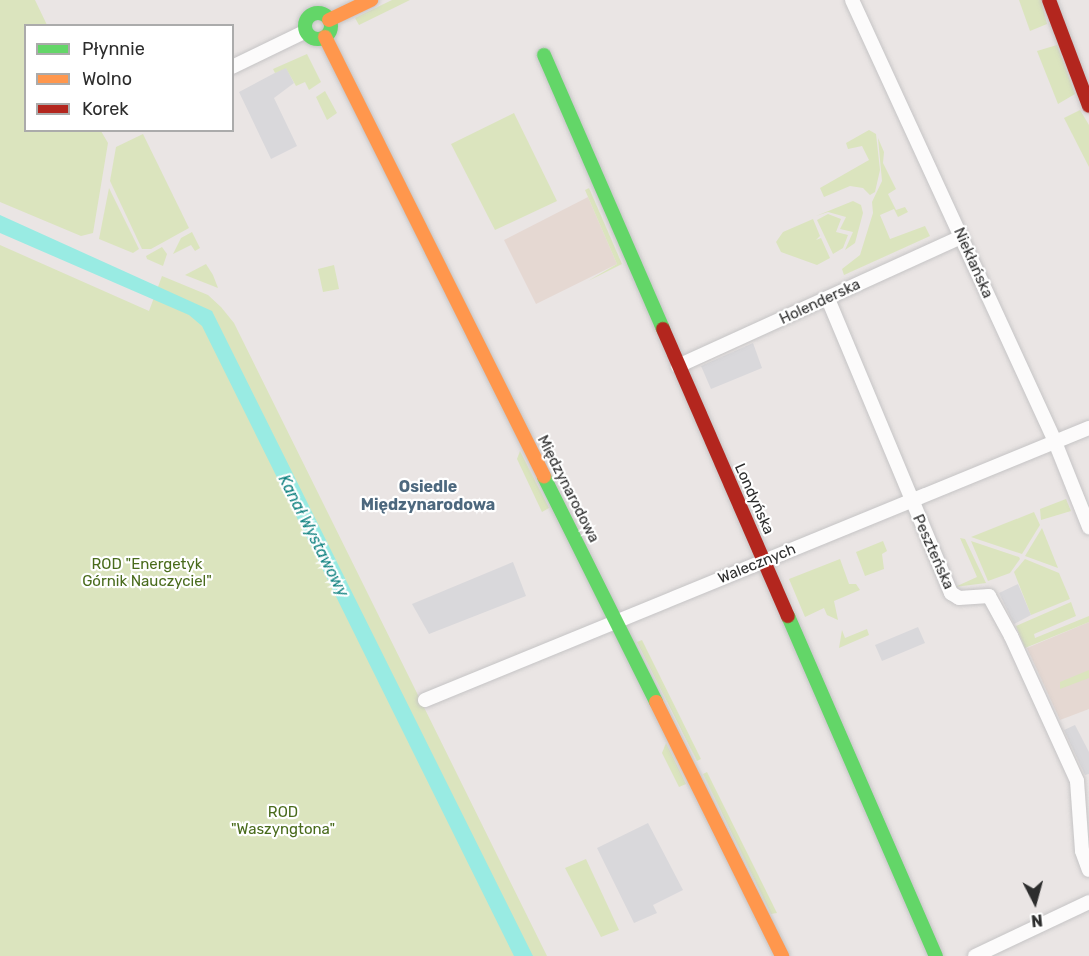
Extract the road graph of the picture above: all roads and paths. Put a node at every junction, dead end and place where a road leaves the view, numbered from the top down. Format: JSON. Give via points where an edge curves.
{"nodes":[{"id":1,"x":308,"y":0,"type":"edge"},
{"id":2,"x":371,"y":0,"type":"edge"},
{"id":3,"x":852,"y":0,"type":"edge"},
{"id":4,"x":1049,"y":0,"type":"edge"},
{"id":5,"x":314,"y":14,"type":"junction"},
{"id":6,"x":329,"y":20,"type":"junction"},
{"id":7,"x":306,"y":31,"type":"junction"},
{"id":8,"x":325,"y":37,"type":"junction"},
{"id":9,"x":544,"y":55,"type":"dead end"},
{"id":10,"x":234,"y":67,"type":"edge"},
{"id":11,"x":1089,"y":106,"type":"edge"},
{"id":12,"x":961,"y":237,"type":"junction"},
{"id":13,"x":828,"y":299,"type":"junction"},
{"id":14,"x":678,"y":366,"type":"junction"},
{"id":15,"x":1089,"y":428,"type":"edge"},
{"id":16,"x":1055,"y":442,"type":"junction"},
{"id":17,"x":911,"y":502,"type":"junction"},
{"id":18,"x":1089,"y":527,"type":"edge"},
{"id":19,"x":764,"y":562,"type":"junction"},
{"id":20,"x":616,"y":622,"type":"junction"},
{"id":21,"x":425,"y":700,"type":"dead end"},
{"id":22,"x":1089,"y":870,"type":"edge"},
{"id":23,"x":1089,"y":902,"type":"edge"},
{"id":24,"x":782,"y":956,"type":"edge"},
{"id":25,"x":936,"y":956,"type":"edge"},
{"id":26,"x":975,"y":956,"type":"edge"}],
"edges":[{"from":1,"to":5,"type":"street"},
{"from":2,"to":6,"type":"street"},
{"from":3,"to":12,"type":"street","name":"Niekłańska"},
{"from":4,"to":11,"type":"street"},
{"from":5,"to":6,"type":"street"},
{"from":5,"to":7,"type":"street","via":[[306,21]]},
{"from":6,"to":8,"type":"street","via":[[330,31]]},
{"from":7,"to":8,"type":"street","via":[[312,38]]},
{"from":7,"to":10,"type":"street"},
{"from":8,"to":20,"type":"street","name":"Międzynarodowa"},
{"from":9,"to":14,"type":"street","name":"Londyńska"},
{"from":12,"to":13,"type":"street","name":"Holenderska"},
{"from":12,"to":16,"type":"street","name":"Niekłańska"},
{"from":13,"to":14,"type":"street","name":"Holenderska"},
{"from":13,"to":17,"type":"street","name":"Peszteńska"},
{"from":14,"to":19,"type":"street","name":"Londyńska"},
{"from":15,"to":16,"type":"street","name":"Walecznych"},
{"from":16,"to":17,"type":"street","name":"Walecznych"},
{"from":16,"to":18,"type":"street","name":"Niekłańska"},
{"from":17,"to":19,"type":"street","name":"Walecznych"},
{"from":17,"to":22,"type":"street","name":"Peszteńska","via":[[952,595],[959,598],[985,594],[993,599],[1077,781],[1082,851]]},
{"from":19,"to":20,"type":"street","name":"Walecznych"},
{"from":19,"to":25,"type":"street","name":"Londyńska"},
{"from":20,"to":21,"type":"street","name":"Walecznych"},
{"from":20,"to":24,"type":"street","name":"Międzynarodowa"},
{"from":23,"to":26,"type":"street"}]}
